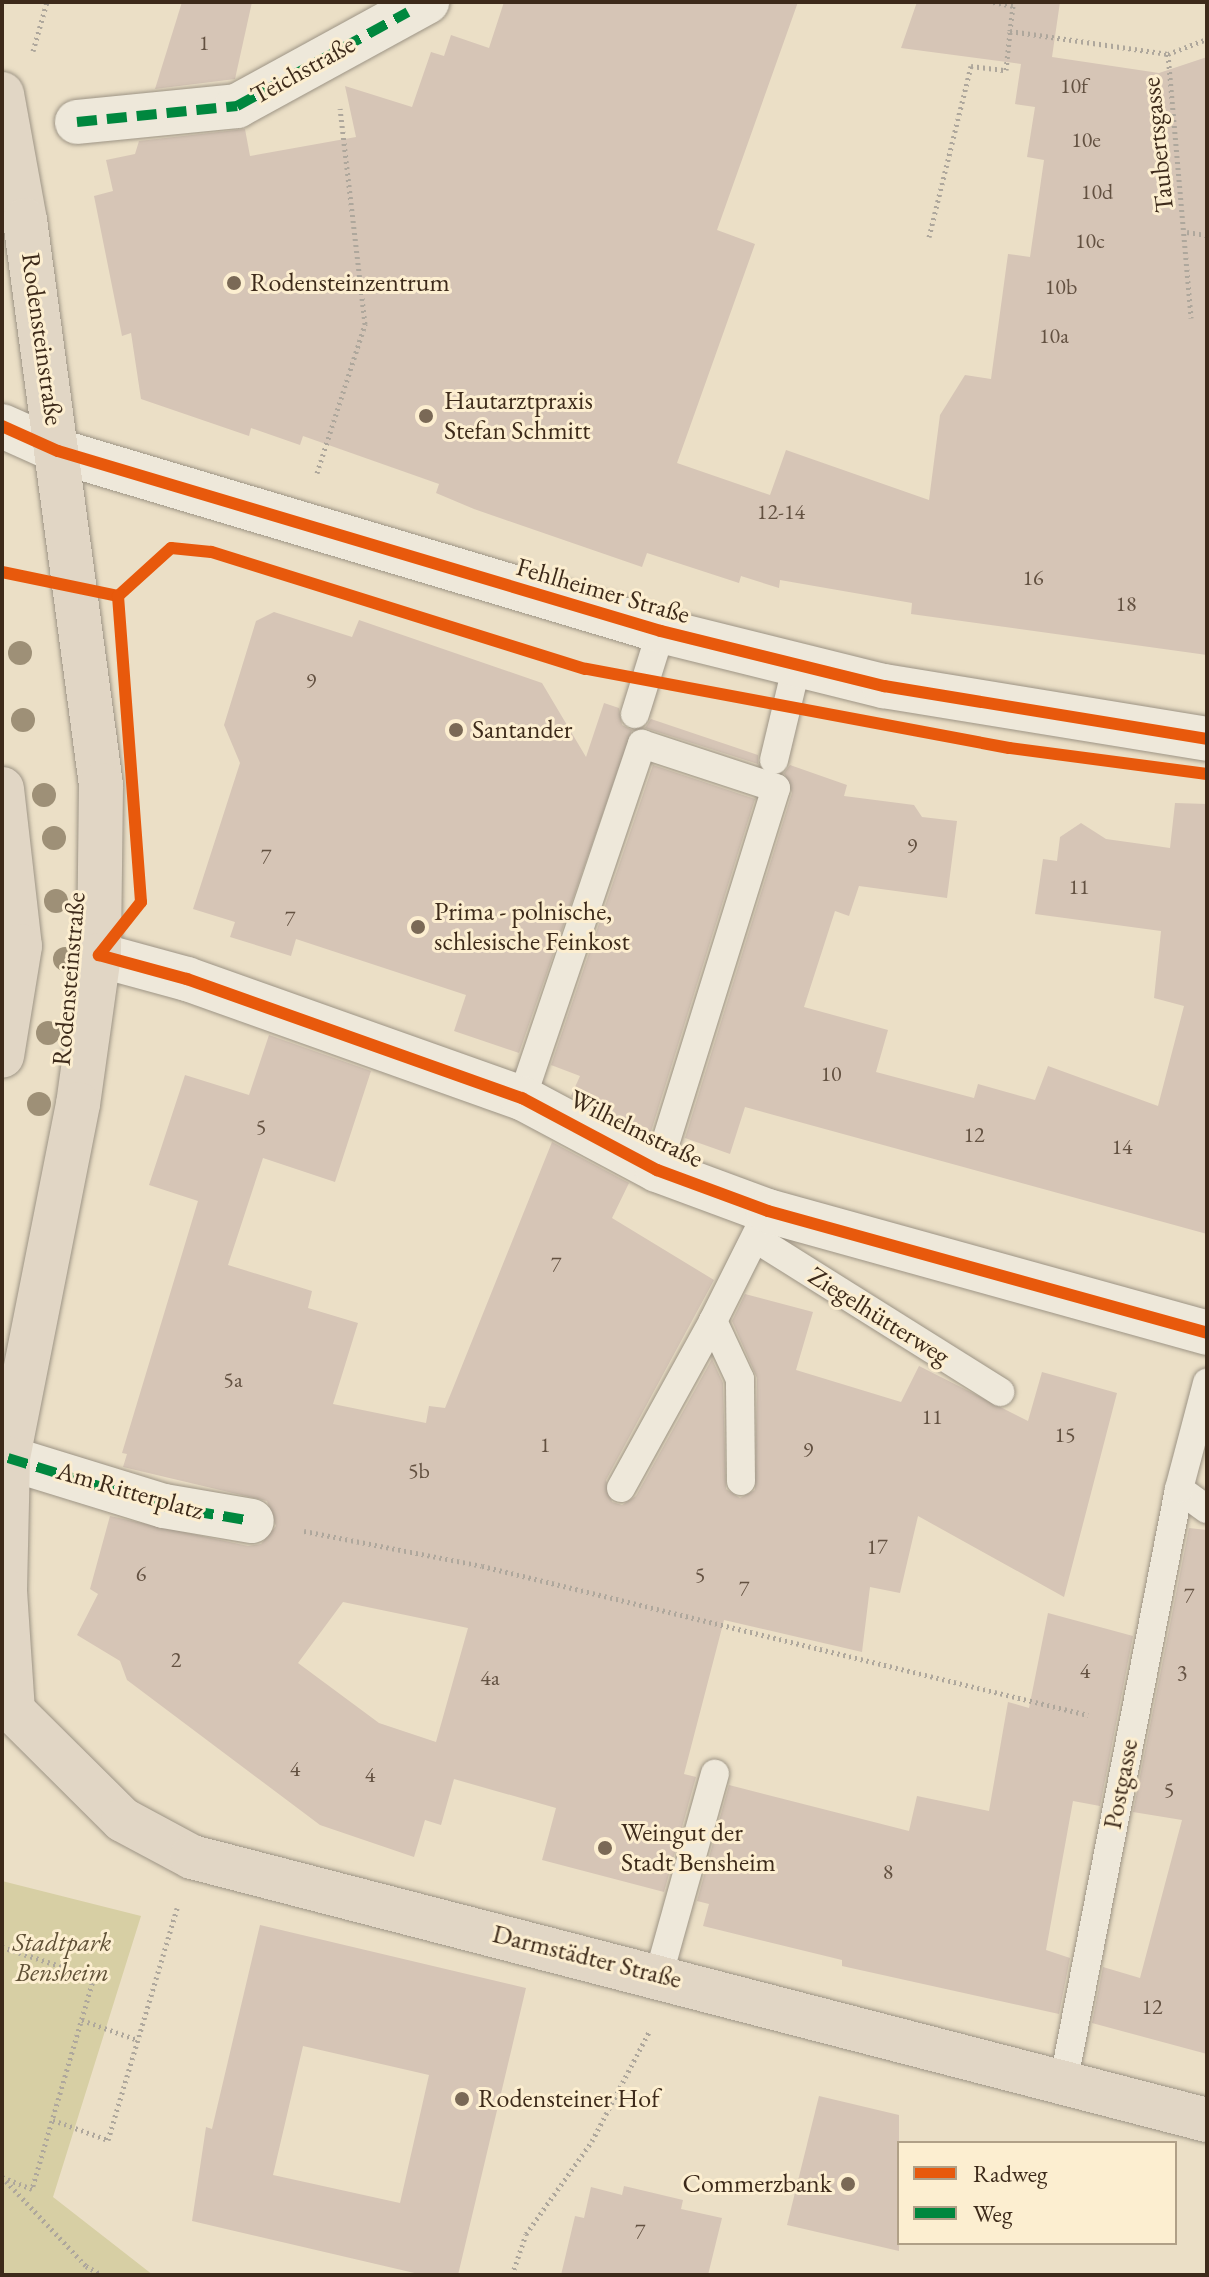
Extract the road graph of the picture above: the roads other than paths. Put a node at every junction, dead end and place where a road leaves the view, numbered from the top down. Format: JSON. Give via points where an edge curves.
{"nodes":[{"id":1,"x":427,"y":2,"type":"edge"},
{"id":2,"x":2,"y":94,"type":"edge"},
{"id":3,"x":77,"y":122,"type":"dead end"},
{"id":4,"x":2,"y":426,"type":"edge"},
{"id":5,"x":58,"y":451,"type":"junction"},
{"id":6,"x":661,"y":631,"type":"junction"},
{"id":7,"x":797,"y":664,"type":"junction"},
{"id":8,"x":635,"y":714,"type":"dead end"},
{"id":9,"x":1207,"y":739,"type":"edge"},
{"id":10,"x":774,"y":760,"type":"dead end"},
{"id":11,"x":2,"y":789,"type":"edge"},
{"id":12,"x":99,"y":955,"type":"junction"},
{"id":13,"x":2,"y":1056,"type":"edge"},
{"id":14,"x":522,"y":1098,"type":"junction"},
{"id":15,"x":657,"y":1170,"type":"junction"},
{"id":16,"x":763,"y":1226,"type":"junction"},
{"id":17,"x":713,"y":1321,"type":"junction"},
{"id":18,"x":1207,"y":1333,"type":"edge"},
{"id":19,"x":1207,"y":1383,"type":"edge"},
{"id":20,"x":1000,"y":1392,"type":"dead end"},
{"id":21,"x":8,"y":1458,"type":"junction"},
{"id":22,"x":741,"y":1481,"type":"dead end"},
{"id":23,"x":621,"y":1488,"type":"dead end"},
{"id":24,"x":1179,"y":1489,"type":"junction"},
{"id":25,"x":1207,"y":1509,"type":"edge"},
{"id":26,"x":252,"y":1521,"type":"road end"},
{"id":27,"x":5,"y":1710,"type":"edge"},
{"id":28,"x":715,"y":1774,"type":"dead end"},
{"id":29,"x":659,"y":1974,"type":"junction"},
{"id":30,"x":1064,"y":2079,"type":"junction"},
{"id":31,"x":1207,"y":2120,"type":"edge"}],
"edges":[{"from":1,"to":3,"type":"street","name":"Teichstraße","via":[[237,106]]},
{"from":2,"to":5,"type":"main road","name":"Rodensteinstraße"},
{"from":4,"to":5,"type":"street","name":"Fehlheimer Straße"},
{"from":5,"to":6,"type":"street","name":"Fehlheimer Straße"},
{"from":5,"to":12,"type":"main road","name":"Rodensteinstraße","via":[[101,785]]},
{"from":6,"to":7,"type":"street","name":"Fehlheimer Straße"},
{"from":6,"to":8,"type":"lane"},
{"from":7,"to":9,"type":"street","name":"Fehlheimer Straße","via":[[884,686]]},
{"from":7,"to":10,"type":"lane"},
{"from":11,"to":13,"type":"main road","name":"Rodensteinstraße","via":[[20,946]]},
{"from":12,"to":14,"type":"street","name":"Wilhelmstraße","via":[[187,979]]},
{"from":12,"to":21,"type":"main road","name":"Rodensteinstraße","via":[[78,1104]]},
{"from":14,"to":15,"type":"street","name":"Wilhelmstraße"},
{"from":14,"to":15,"type":"lane","via":[[642,744],[776,788]]},
{"from":15,"to":16,"type":"street","name":"Wilhelmstraße"},
{"from":16,"to":17,"type":"lane"},
{"from":16,"to":18,"type":"street","name":"Wilhelmstraße"},
{"from":16,"to":20,"type":"lane","name":"Ziegelhütterweg"},
{"from":17,"to":22,"type":"lane","via":[[740,1379]]},
{"from":17,"to":23,"type":"lane"},
{"from":19,"to":24,"type":"lane","name":"Postgasse"},
{"from":21,"to":26,"type":"street","name":"Am Ritterplatz","via":[[164,1506]]},
{"from":21,"to":27,"type":"main road","name":"Rodensteinstraße"},
{"from":24,"to":25,"type":"lane"},
{"from":24,"to":30,"type":"lane","name":"Postgasse"},
{"from":27,"to":29,"type":"main road","name":"Darmstädter Straße","via":[[123,1820],[192,1857]]},
{"from":28,"to":29,"type":"lane"},
{"from":29,"to":30,"type":"main road","name":"Darmstädter Straße"},
{"from":30,"to":31,"type":"main road","name":"Darmstädter Straße"}]}
